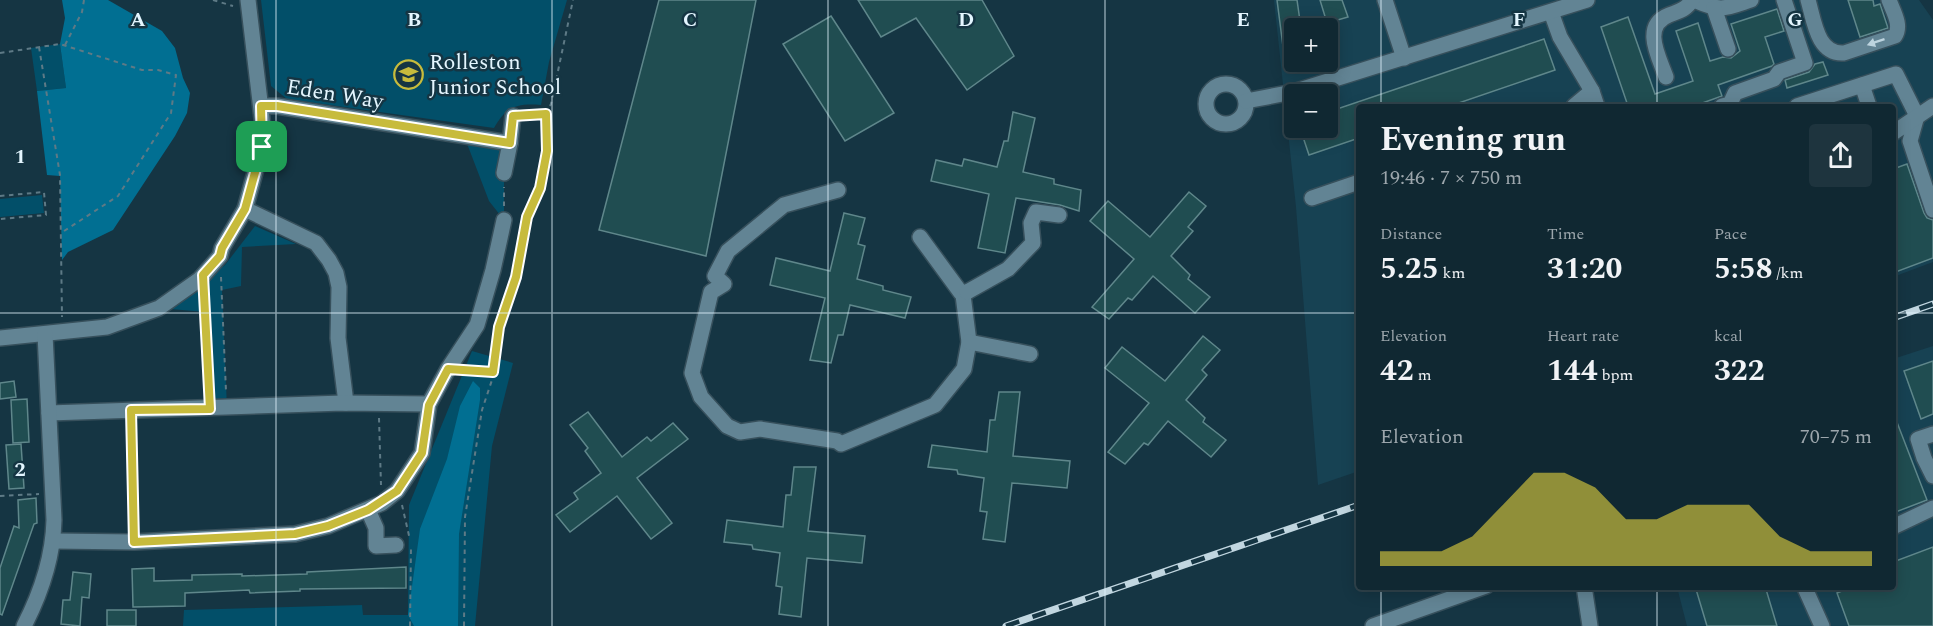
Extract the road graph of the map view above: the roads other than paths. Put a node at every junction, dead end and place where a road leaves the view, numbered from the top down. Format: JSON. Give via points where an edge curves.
{"nodes":[{"id":1,"x":1385,"y":0,"type":"edge"},
{"id":2,"x":1587,"y":0,"type":"edge"},
{"id":3,"x":1693,"y":0,"type":"edge"},
{"id":4,"x":1784,"y":0,"type":"edge"},
{"id":5,"x":1808,"y":0,"type":"edge"},
{"id":6,"x":1889,"y":0,"type":"edge"},
{"id":7,"x":1747,"y":1,"type":"edge"},
{"id":8,"x":248,"y":6,"type":"edge"},
{"id":9,"x":1714,"y":8,"type":"junction"},
{"id":10,"x":1551,"y":12,"type":"junction"},
{"id":11,"x":1728,"y":49,"type":"dead end"},
{"id":12,"x":1404,"y":58,"type":"junction"},
{"id":13,"x":1666,"y":77,"type":"dead end"},
{"id":14,"x":1862,"y":85,"type":"junction"},
{"id":15,"x":1592,"y":91,"type":"junction"},
{"id":16,"x":1246,"y":101,"type":"dead end"},
{"id":17,"x":1832,"y":101,"type":"edge"},
{"id":18,"x":1576,"y":104,"type":"edge"},
{"id":19,"x":1596,"y":104,"type":"edge"},
{"id":20,"x":1730,"y":104,"type":"edge"},
{"id":21,"x":1812,"y":104,"type":"edge"},
{"id":22,"x":1868,"y":104,"type":"edge"},
{"id":23,"x":261,"y":106,"type":"junction"},
{"id":24,"x":1933,"y":106,"type":"edge"},
{"id":25,"x":513,"y":116,"type":"road end"},
{"id":26,"x":1917,"y":116,"type":"junction"},
{"id":27,"x":1896,"y":131,"type":"edge"},
{"id":28,"x":510,"y":143,"type":"junction"},
{"id":29,"x":504,"y":172,"type":"road end"},
{"id":30,"x":1356,"y":183,"type":"edge"},
{"id":31,"x":838,"y":190,"type":"dead end"},
{"id":32,"x":1312,"y":198,"type":"dead end"},
{"id":33,"x":245,"y":209,"type":"junction"},
{"id":34,"x":1933,"y":210,"type":"edge"},
{"id":35,"x":1059,"y":215,"type":"dead end"},
{"id":36,"x":504,"y":220,"type":"road end"},
{"id":37,"x":920,"y":237,"type":"dead end"},
{"id":38,"x":967,"y":292,"type":"junction"},
{"id":39,"x":45,"y":334,"type":"junction"},
{"id":40,"x":0,"y":338,"type":"edge"},
{"id":41,"x":969,"y":342,"type":"junction"},
{"id":42,"x":1030,"y":354,"type":"dead end"},
{"id":43,"x":346,"y":403,"type":"junction"},
{"id":44,"x":429,"y":405,"type":"junction"},
{"id":45,"x":49,"y":413,"type":"junction"},
{"id":46,"x":1933,"y":434,"type":"edge"},
{"id":47,"x":1933,"y":476,"type":"edge"},
{"id":48,"x":375,"y":506,"type":"junction"},
{"id":49,"x":1933,"y":508,"type":"edge"},
{"id":50,"x":1896,"y":526,"type":"edge"},
{"id":51,"x":53,"y":541,"type":"junction"},
{"id":52,"x":396,"y":545,"type":"dead end"},
{"id":53,"x":1478,"y":590,"type":"edge"},
{"id":54,"x":1585,"y":590,"type":"edge"},
{"id":55,"x":1806,"y":590,"type":"edge"},
{"id":56,"x":1419,"y":619,"type":"edge"},
{"id":57,"x":24,"y":626,"type":"edge"},
{"id":58,"x":1373,"y":626,"type":"edge"},
{"id":59,"x":1590,"y":626,"type":"edge"},
{"id":60,"x":1822,"y":626,"type":"edge"}],
"edges":[{"from":1,"to":12,"type":"street"},
{"from":2,"to":10,"type":"street"},
{"from":3,"to":9,"type":"street"},
{"from":3,"to":13,"type":"street","via":[[1684,10],[1661,18],[1652,34]]},
{"from":4,"to":20,"type":"street","via":[[1805,63],[1735,93]]},
{"from":6,"to":5,"type":"street","one_way":true,"via":[[1898,24],[1895,36],[1835,54],[1821,42]]},
{"from":7,"to":9,"type":"street","via":[[1724,9]]},
{"from":8,"to":23,"type":"street"},
{"from":9,"to":11,"type":"street"},
{"from":10,"to":12,"type":"street"},
{"from":10,"to":15,"type":"street","via":[[1560,37]]},
{"from":12,"to":16,"type":"street","via":[[1293,92]]},
{"from":14,"to":17,"type":"street"},
{"from":14,"to":22,"type":"street"},
{"from":14,"to":26,"type":"street","via":[[1896,74]]},
{"from":15,"to":18,"type":"street"},
{"from":15,"to":19,"type":"street"},
{"from":17,"to":21,"type":"street"},
{"from":23,"to":28,"type":"street","name":"Eden Way"},
{"from":23,"to":33,"type":"street","via":[[262,147]]},
{"from":24,"to":26,"type":"street"},
{"from":25,"to":28,"type":"street"},
{"from":26,"to":27,"type":"street"},
{"from":26,"to":34,"type":"street","via":[[1910,141]]},
{"from":28,"to":29,"type":"street"},
{"from":30,"to":32,"type":"street"},
{"from":31,"to":41,"type":"street","via":[[784,205],[728,250],[715,276],[724,284],[711,292],[692,373],[700,397],[726,426],[740,432],[760,429],[841,444],[935,405],[964,369]]},
{"from":33,"to":39,"type":"street","via":[[220,256],[203,275],[159,308],[107,327]]},
{"from":33,"to":43,"type":"street","via":[[316,243],[336,273]]},
{"from":35,"to":38,"type":"street","via":[[1036,212],[1031,223],[1033,243],[1008,269]]},
{"from":36,"to":44,"type":"street","via":[[477,325]]},
{"from":37,"to":38,"type":"street","via":[[961,292]]},
{"from":38,"to":41,"type":"street","via":[[963,295]]},
{"from":39,"to":40,"type":"street"},
{"from":39,"to":45,"type":"street"},
{"from":41,"to":42,"type":"street"},
{"from":43,"to":44,"type":"street"},
{"from":43,"to":45,"type":"street"},
{"from":44,"to":48,"type":"street","via":[[422,453],[397,491]]},
{"from":45,"to":51,"type":"street"},
{"from":46,"to":47,"type":"street","via":[[1918,439]]},
{"from":48,"to":51,"type":"street","via":[[328,526],[295,534],[134,542]]},
{"from":48,"to":52,"type":"street","via":[[376,546]]},
{"from":49,"to":50,"type":"street"},
{"from":51,"to":57,"type":"street","via":[[40,590]]},
{"from":53,"to":56,"type":"street"},
{"from":54,"to":59,"type":"street"},
{"from":55,"to":60,"type":"street"},
{"from":56,"to":58,"type":"street"}]}
